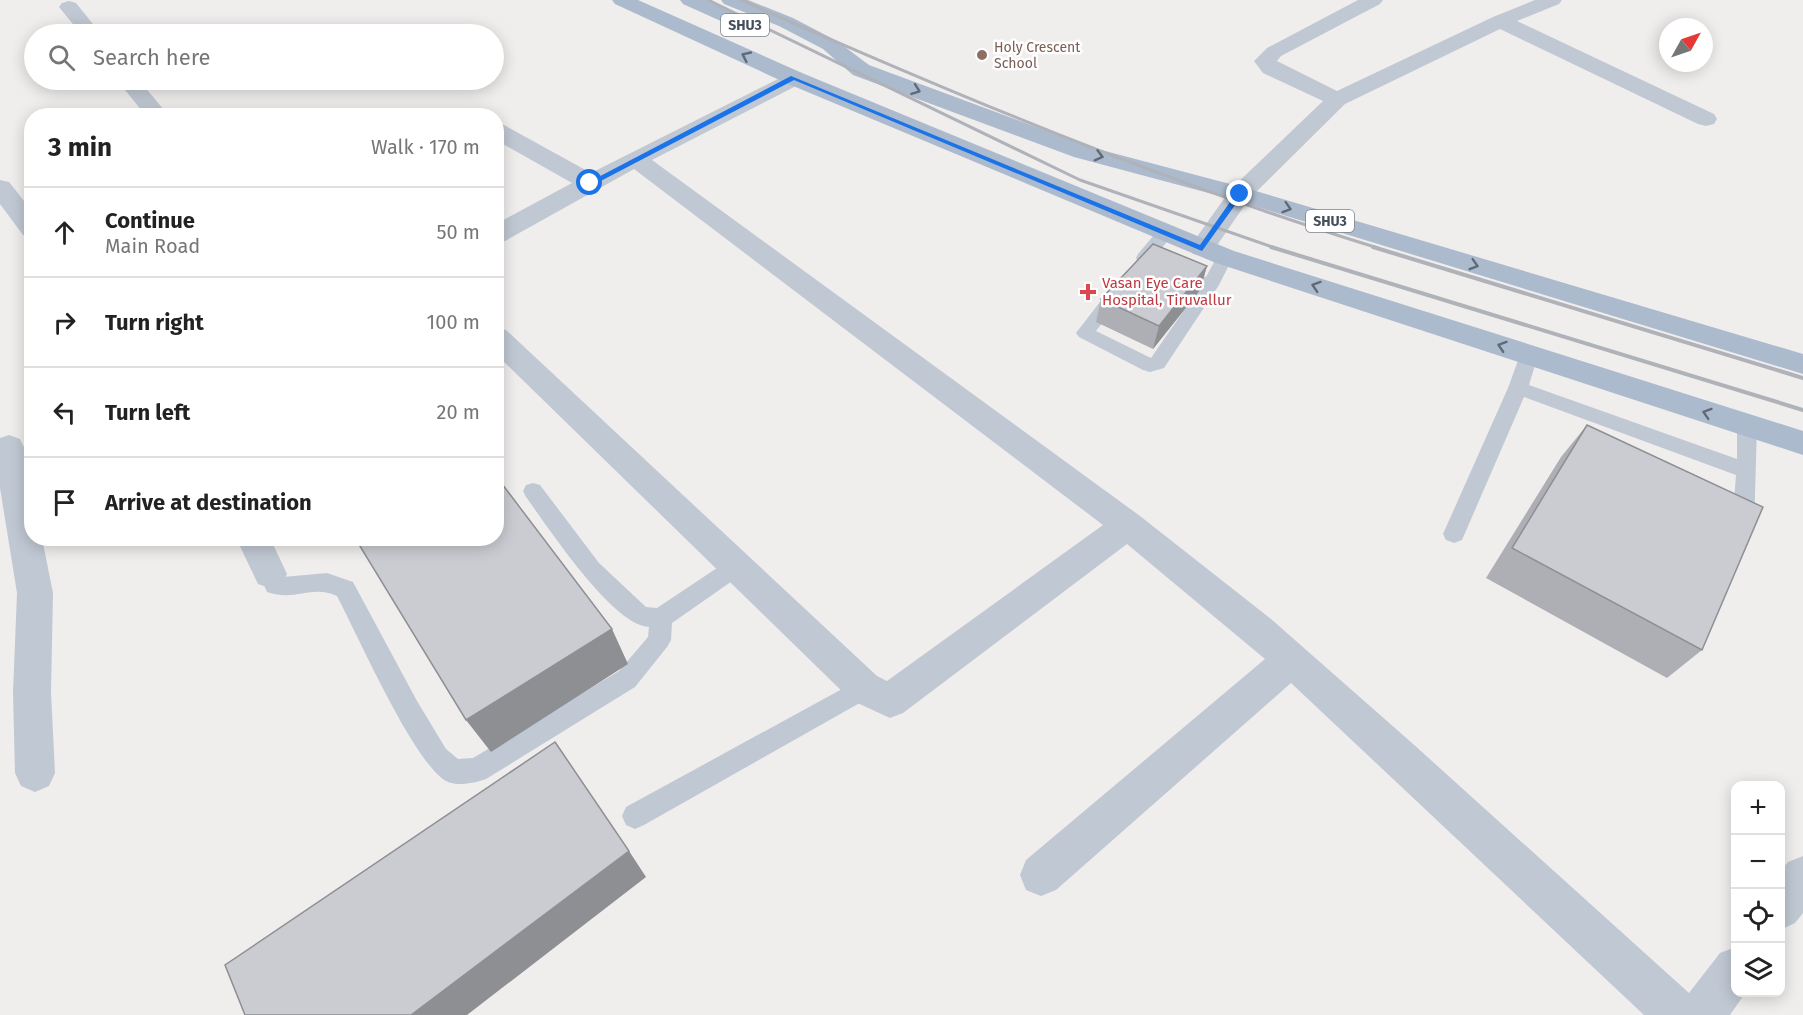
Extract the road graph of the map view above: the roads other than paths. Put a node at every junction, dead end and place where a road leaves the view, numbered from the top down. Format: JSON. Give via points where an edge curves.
{"nodes":[{"id":1,"x":622,"y":0,"type":"edge"},
{"id":2,"x":690,"y":0,"type":"edge"},
{"id":3,"x":731,"y":0,"type":"edge"},
{"id":4,"x":1373,"y":0,"type":"edge"},
{"id":5,"x":1552,"y":0,"type":"edge"},
{"id":6,"x":69,"y":7,"type":"dead end"},
{"id":7,"x":1500,"y":21,"type":"junction"},
{"id":8,"x":83,"y":24,"type":"edge"},
{"id":9,"x":861,"y":70,"type":"junction"},
{"id":10,"x":794,"y":78,"type":"junction"},
{"id":11,"x":136,"y":90,"type":"edge"},
{"id":12,"x":1337,"y":99,"type":"junction"},
{"id":13,"x":151,"y":108,"type":"edge"},
{"id":14,"x":1706,"y":119,"type":"dead end"},
{"id":15,"x":504,"y":135,"type":"edge"},
{"id":16,"x":635,"y":159,"type":"junction"},
{"id":17,"x":590,"y":183,"type":"junction"},
{"id":18,"x":0,"y":187,"type":"edge"},
{"id":19,"x":1240,"y":194,"type":"junction"},
{"id":20,"x":24,"y":218,"type":"edge"},
{"id":21,"x":504,"y":231,"type":"edge"},
{"id":22,"x":1165,"y":233,"type":"junction"},
{"id":23,"x":1213,"y":253,"type":"junction"},
{"id":24,"x":1137,"y":267,"type":"junction"},
{"id":25,"x":1210,"y":285,"type":"junction"},
{"id":26,"x":504,"y":345,"type":"edge"},
{"id":27,"x":1529,"y":355,"type":"junction"},
{"id":28,"x":1803,"y":364,"type":"edge"},
{"id":29,"x":1518,"y":388,"type":"junction"},
{"id":30,"x":1747,"y":426,"type":"junction"},
{"id":31,"x":1803,"y":443,"type":"edge"},
{"id":32,"x":14,"y":445,"type":"edge"},
{"id":33,"x":1747,"y":471,"type":"junction"},
{"id":34,"x":533,"y":491,"type":"dead end"},
{"id":35,"x":24,"y":512,"type":"edge"},
{"id":36,"x":1128,"y":525,"type":"junction"},
{"id":37,"x":1743,"y":532,"type":"edge"},
{"id":38,"x":1454,"y":534,"type":"dead end"},
{"id":39,"x":29,"y":546,"type":"edge"},
{"id":40,"x":257,"y":546,"type":"edge"},
{"id":41,"x":737,"y":566,"type":"junction"},
{"id":42,"x":270,"y":574,"type":"joint"},
{"id":43,"x":661,"y":618,"type":"junction"},
{"id":44,"x":1291,"y":660,"type":"junction"},
{"id":45,"x":864,"y":688,"type":"junction"},
{"id":46,"x":35,"y":773,"type":"dead end"},
{"id":47,"x":635,"y":816,"type":"dead end"},
{"id":48,"x":1041,"y":875,"type":"dead end"},
{"id":49,"x":1803,"y":879,"type":"edge"},
{"id":50,"x":1785,"y":902,"type":"edge"},
{"id":51,"x":1731,"y":976,"type":"edge"},
{"id":52,"x":1678,"y":1015,"type":"edge"},
{"id":53,"x":1701,"y":1015,"type":"edge"}],
"edges":[{"from":10,"to":1,"type":"main road","number":"SHU3","one_way":true},
{"from":2,"to":9,"type":"main road","number":"SHU3","via":[[800,49]]},
{"from":3,"to":9,"type":"main road","via":[[830,45]]},
{"from":4,"to":12,"type":"street","via":[[1274,52],[1265,61],[1271,68]]},
{"from":5,"to":7,"type":"street"},
{"from":6,"to":8,"type":"street"},
{"from":7,"to":12,"type":"street"},
{"from":7,"to":14,"type":"street"},
{"from":9,"to":19,"type":"main road","number":"SHU3","one_way":true,"via":[[1082,152]]},
{"from":10,"to":16,"type":"street"},
{"from":10,"to":22,"type":"main road","number":"SHU3"},
{"from":11,"to":13,"type":"street"},
{"from":12,"to":19,"type":"street"},
{"from":15,"to":17,"type":"street"},
{"from":16,"to":17,"type":"street"},
{"from":16,"to":36,"type":"street"},
{"from":17,"to":21,"type":"street"},
{"from":18,"to":20,"type":"street"},
{"from":19,"to":23,"type":"street"},
{"from":19,"to":28,"type":"main road","number":"SHU3","one_way":true},
{"from":22,"to":23,"type":"main road","number":"SHU3"},
{"from":22,"to":24,"type":"lane"},
{"from":23,"to":25,"type":"lane"},
{"from":27,"to":23,"type":"main road","number":"SHU3","one_way":true},
{"from":24,"to":25,"type":"lane"},
{"from":24,"to":25,"type":"lane","via":[[1084,333],[1150,365],[1161,358]]},
{"from":26,"to":41,"type":"street"},
{"from":27,"to":29,"type":"lane"},
{"from":30,"to":27,"type":"main road","number":"SHU3","one_way":true},
{"from":29,"to":33,"type":"lane"},
{"from":29,"to":38,"type":"lane"},
{"from":30,"to":31,"type":"main road","number":"SHU3"},
{"from":30,"to":33,"type":"lane"},
{"from":32,"to":35,"type":"street"},
{"from":33,"to":37,"type":"lane"},
{"from":34,"to":43,"type":"lane","via":[[591,569],[641,617]]},
{"from":36,"to":44,"type":"street"},
{"from":36,"to":45,"type":"street","via":[[890,701]]},
{"from":39,"to":46,"type":"street","via":[[36,593],[32,692]]},
{"from":40,"to":42,"type":"street"},
{"from":41,"to":43,"type":"lane"},
{"from":41,"to":45,"type":"street"},
{"from":42,"to":43,"type":"lane","via":[[275,585],[285,588],[327,582],[345,590],[437,758],[454,772],[477,770],[627,679],[659,640]]},
{"from":44,"to":48,"type":"street"},
{"from":44,"to":52,"type":"street"},
{"from":45,"to":47,"type":"lane"},
{"from":49,"to":50,"type":"street"},
{"from":51,"to":53,"type":"street"}]}
